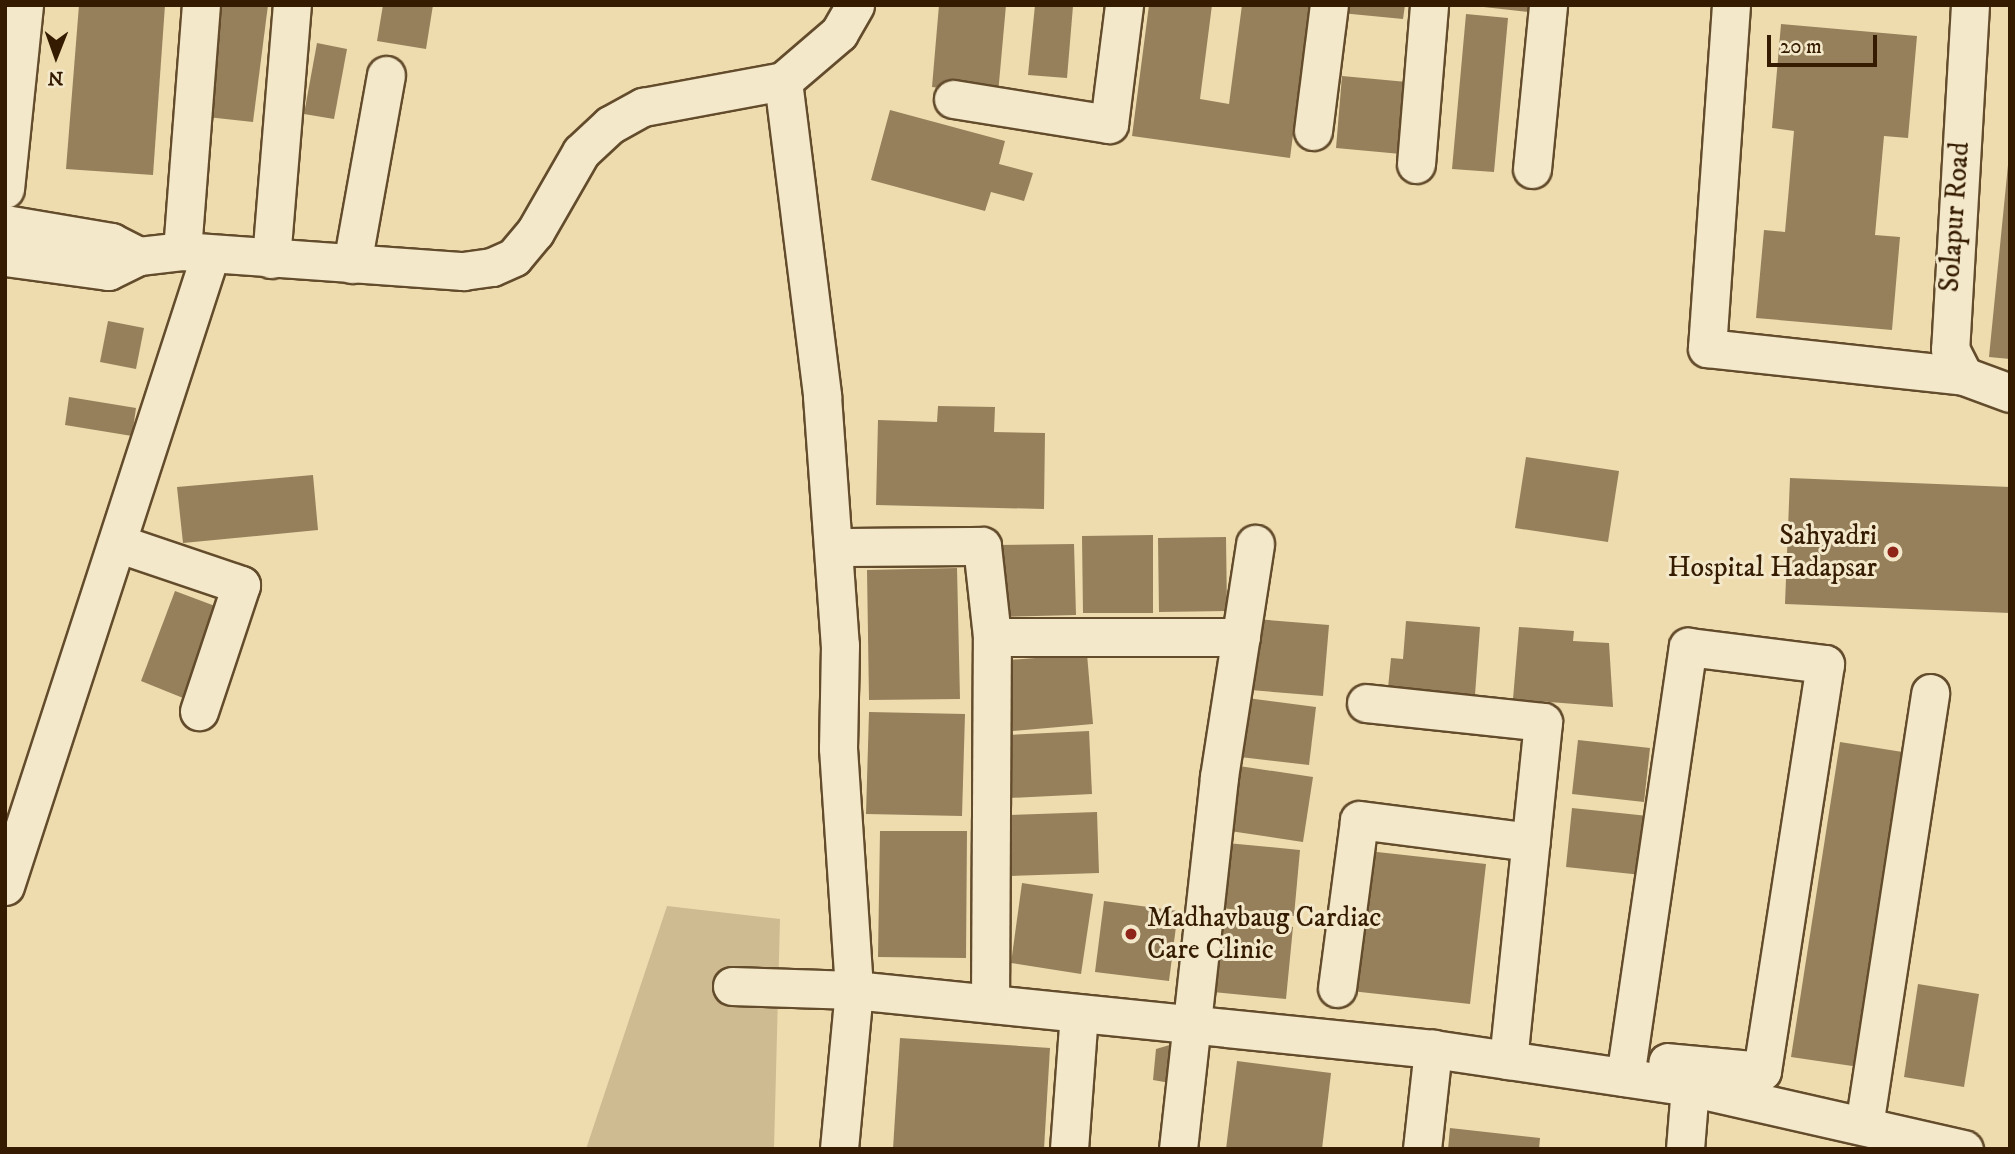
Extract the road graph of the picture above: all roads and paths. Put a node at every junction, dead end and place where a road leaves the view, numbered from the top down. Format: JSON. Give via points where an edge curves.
{"nodes":[{"id":1,"x":24,"y":5,"type":"edge"},
{"id":2,"x":201,"y":5,"type":"edge"},
{"id":3,"x":292,"y":5,"type":"edge"},
{"id":4,"x":855,"y":5,"type":"edge"},
{"id":5,"x":1124,"y":5,"type":"edge"},
{"id":6,"x":1329,"y":5,"type":"edge"},
{"id":7,"x":1429,"y":5,"type":"edge"},
{"id":8,"x":1548,"y":5,"type":"edge"},
{"id":9,"x":1731,"y":5,"type":"edge"},
{"id":10,"x":1970,"y":5,"type":"edge"},
{"id":11,"x":386,"y":75,"type":"dead end"},
{"id":12,"x":783,"y":81,"type":"junction"},
{"id":13,"x":953,"y":99,"type":"dead end"},
{"id":14,"x":1313,"y":131,"type":"dead end"},
{"id":15,"x":1416,"y":164,"type":"dead end"},
{"id":16,"x":1532,"y":169,"type":"dead end"},
{"id":17,"x":5,"y":190,"type":"edge"},
{"id":18,"x":5,"y":225,"type":"edge"},
{"id":19,"x":196,"y":253,"type":"junction"},
{"id":20,"x":139,"y":256,"type":"junction"},
{"id":21,"x":5,"y":257,"type":"edge"},
{"id":22,"x":271,"y":259,"type":"junction"},
{"id":23,"x":352,"y":264,"type":"junction"},
{"id":24,"x":1965,"y":376,"type":"junction"},
{"id":25,"x":2010,"y":393,"type":"edge"},
{"id":26,"x":117,"y":543,"type":"junction"},
{"id":27,"x":1255,"y":544,"type":"dead end"},
{"id":28,"x":834,"y":547,"type":"junction"},
{"id":29,"x":992,"y":637,"type":"junction"},
{"id":30,"x":1241,"y":638,"type":"junction"},
{"id":31,"x":1930,"y":694,"type":"dead end"},
{"id":32,"x":1366,"y":703,"type":"dead end"},
{"id":33,"x":199,"y":711,"type":"dead end"},
{"id":34,"x":1531,"y":842,"type":"junction"},
{"id":35,"x":5,"y":886,"type":"edge"},
{"id":36,"x":732,"y":986,"type":"dead end"},
{"id":37,"x":1337,"y":988,"type":"dead end"},
{"id":38,"x":854,"y":990,"type":"junction"},
{"id":39,"x":989,"y":1003,"type":"junction"},
{"id":40,"x":1079,"y":1014,"type":"junction"},
{"id":41,"x":1189,"y":1024,"type":"junction"},
{"id":42,"x":1433,"y":1049,"type":"junction"},
{"id":43,"x":1507,"y":1060,"type":"junction"},
{"id":44,"x":1626,"y":1068,"type":"junction"},
{"id":45,"x":1690,"y":1087,"type":"junction"},
{"id":46,"x":1864,"y":1126,"type":"junction"},
{"id":47,"x":1946,"y":1147,"type":"edge"},
{"id":48,"x":839,"y":1149,"type":"edge"},
{"id":49,"x":1069,"y":1149,"type":"edge"},
{"id":50,"x":1178,"y":1149,"type":"edge"},
{"id":51,"x":1422,"y":1149,"type":"edge"},
{"id":52,"x":1685,"y":1149,"type":"edge"}],
"edges":[{"from":1,"to":17,"type":"street"},
{"from":2,"to":19,"type":"street"},
{"from":3,"to":22,"type":"street"},
{"from":4,"to":12,"type":"street","via":[[839,33]]},
{"from":5,"to":13,"type":"street","via":[[1109,124]]},
{"from":6,"to":14,"type":"street"},
{"from":7,"to":15,"type":"street"},
{"from":8,"to":16,"type":"street"},
{"from":9,"to":24,"type":"street","via":[[1707,348]]},
{"from":10,"to":24,"type":"street","name":"Solapur Road","via":[[1948,308],[1950,349]]},
{"from":11,"to":23,"type":"street"},
{"from":12,"to":23,"type":"street","via":[[643,107],[610,125],[582,152],[535,232],[514,257],[492,267]]},
{"from":12,"to":28,"type":"street"},
{"from":18,"to":20,"type":"street","via":[[111,242]]},
{"from":19,"to":20,"type":"street"},
{"from":19,"to":22,"type":"street"},
{"from":19,"to":26,"type":"street"},
{"from":20,"to":21,"type":"street","via":[[108,271]]},
{"from":22,"to":23,"type":"street"},
{"from":24,"to":25,"type":"street"},
{"from":26,"to":33,"type":"street","via":[[241,585]]},
{"from":26,"to":35,"type":"street"},
{"from":27,"to":30,"type":"street"},
{"from":28,"to":29,"type":"street","via":[[982,546]]},
{"from":28,"to":38,"type":"street"},
{"from":29,"to":30,"type":"street"},
{"from":29,"to":39,"type":"street"},
{"from":30,"to":41,"type":"street"},
{"from":31,"to":46,"type":"street"},
{"from":32,"to":34,"type":"street","via":[[1543,722]]},
{"from":34,"to":37,"type":"street","via":[[1359,820]]},
{"from":34,"to":43,"type":"street"},
{"from":36,"to":38,"type":"street"},
{"from":38,"to":39,"type":"street"},
{"from":38,"to":48,"type":"street"},
{"from":39,"to":40,"type":"street"},
{"from":40,"to":41,"type":"street"},
{"from":40,"to":49,"type":"street"},
{"from":41,"to":42,"type":"street"},
{"from":41,"to":50,"type":"street"},
{"from":42,"to":43,"type":"street"},
{"from":42,"to":51,"type":"street"},
{"from":43,"to":44,"type":"street"},
{"from":44,"to":44,"type":"street","via":[[1762,1071],[1825,664],[1688,647]]},
{"from":44,"to":45,"type":"street"},
{"from":45,"to":46,"type":"street"},
{"from":45,"to":52,"type":"street"},
{"from":46,"to":47,"type":"street"}]}
